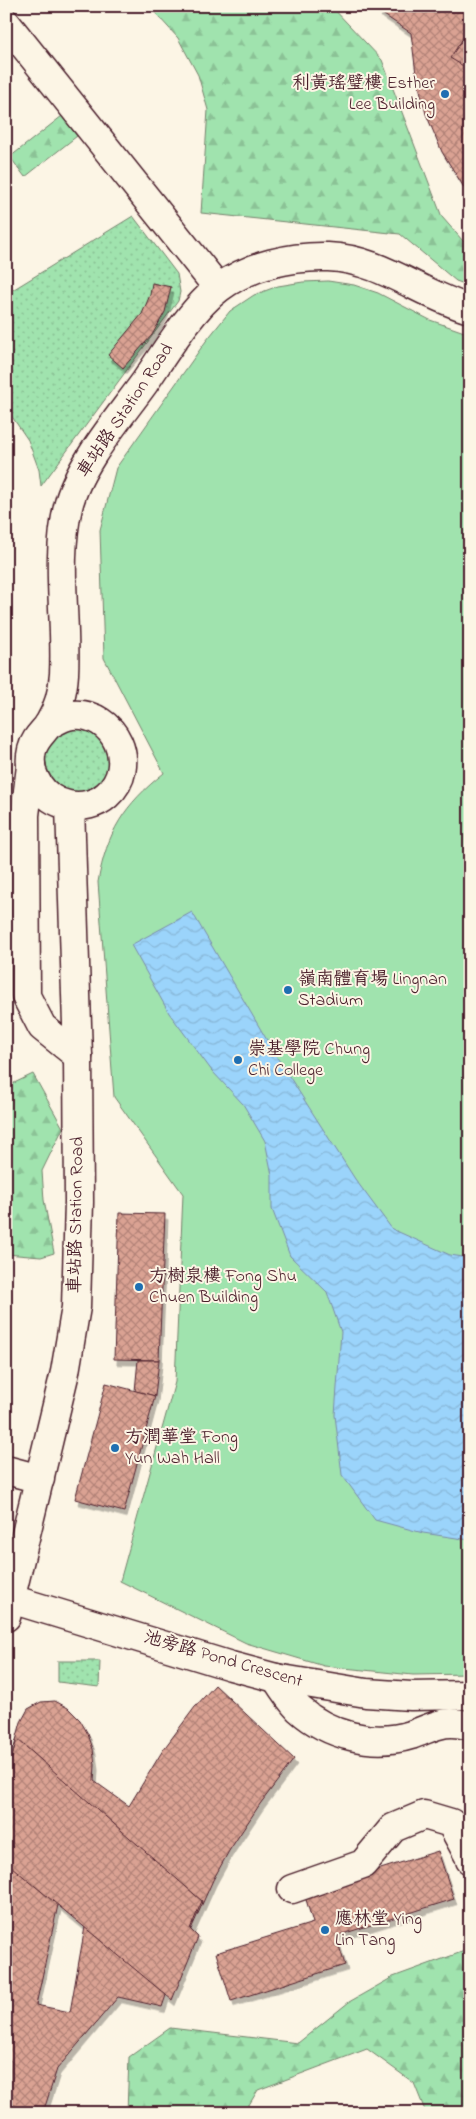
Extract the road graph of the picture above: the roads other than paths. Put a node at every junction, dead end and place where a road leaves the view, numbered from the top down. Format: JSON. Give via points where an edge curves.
{"nodes":[{"id":1,"x":6,"y":23,"type":"edge"},
{"id":2,"x":218,"y":288,"type":"junction"},
{"id":3,"x":470,"y":309,"type":"edge"},
{"id":4,"x":48,"y":725,"type":"junction"},
{"id":5,"x":31,"y":766,"type":"junction"},
{"id":6,"x":70,"y":806,"type":"junction"},
{"id":7,"x":78,"y":1056,"type":"junction"},
{"id":8,"x":6,"y":1470,"type":"edge"},
{"id":9,"x":40,"y":1479,"type":"junction"},
{"id":10,"x":9,"y":1608,"type":"edge"},
{"id":11,"x":276,"y":1678,"type":"junction"},
{"id":12,"x":470,"y":1696,"type":"edge"},
{"id":13,"x":470,"y":1726,"type":"edge"},
{"id":14,"x":470,"y":1860,"type":"edge"},
{"id":15,"x":292,"y":1889,"type":"dead end"}],
"edges":[{"from":1,"to":2,"type":"street"},
{"from":2,"to":3,"type":"street","via":[[271,263],[300,257],[330,257],[360,261],[388,271],[440,298]]},
{"from":2,"to":4,"type":"street","name":"車站路 Station Road","via":[[188,320],[85,466],[69,504],[63,528],[61,560],[64,674],[60,699]]},
{"from":4,"to":5,"type":"street","name":"車站路 Station Road","via":[[32,750]]},
{"from":4,"to":6,"type":"street","via":[[73,715],[100,721],[112,730],[123,756],[122,771],[108,794],[96,802]]},
{"from":5,"to":6,"type":"street","via":[[44,793]]},
{"from":5,"to":7,"type":"street","name":"車站路 Station Road","via":[[25,815],[26,996],[42,1027]]},
{"from":6,"to":7,"type":"street","name":"車站路 Station Road"},
{"from":7,"to":9,"type":"street","name":"車站路 Station Road","via":[[76,1307],[65,1372]]},
{"from":8,"to":9,"type":"street"},
{"from":9,"to":10,"type":"street","name":"車站路 Station Road"},
{"from":10,"to":11,"type":"street","name":"池旁路 Pond Crescent"},
{"from":11,"to":12,"type":"street","name":"池旁路 Pond Crescent","via":[[366,1693]]},
{"from":11,"to":13,"type":"street","via":[[299,1709],[320,1725],[346,1735],[392,1738],[411,1735],[440,1723]]},
{"from":14,"to":15,"type":"street","via":[[451,1823],[424,1815],[393,1828],[363,1864]]}]}
